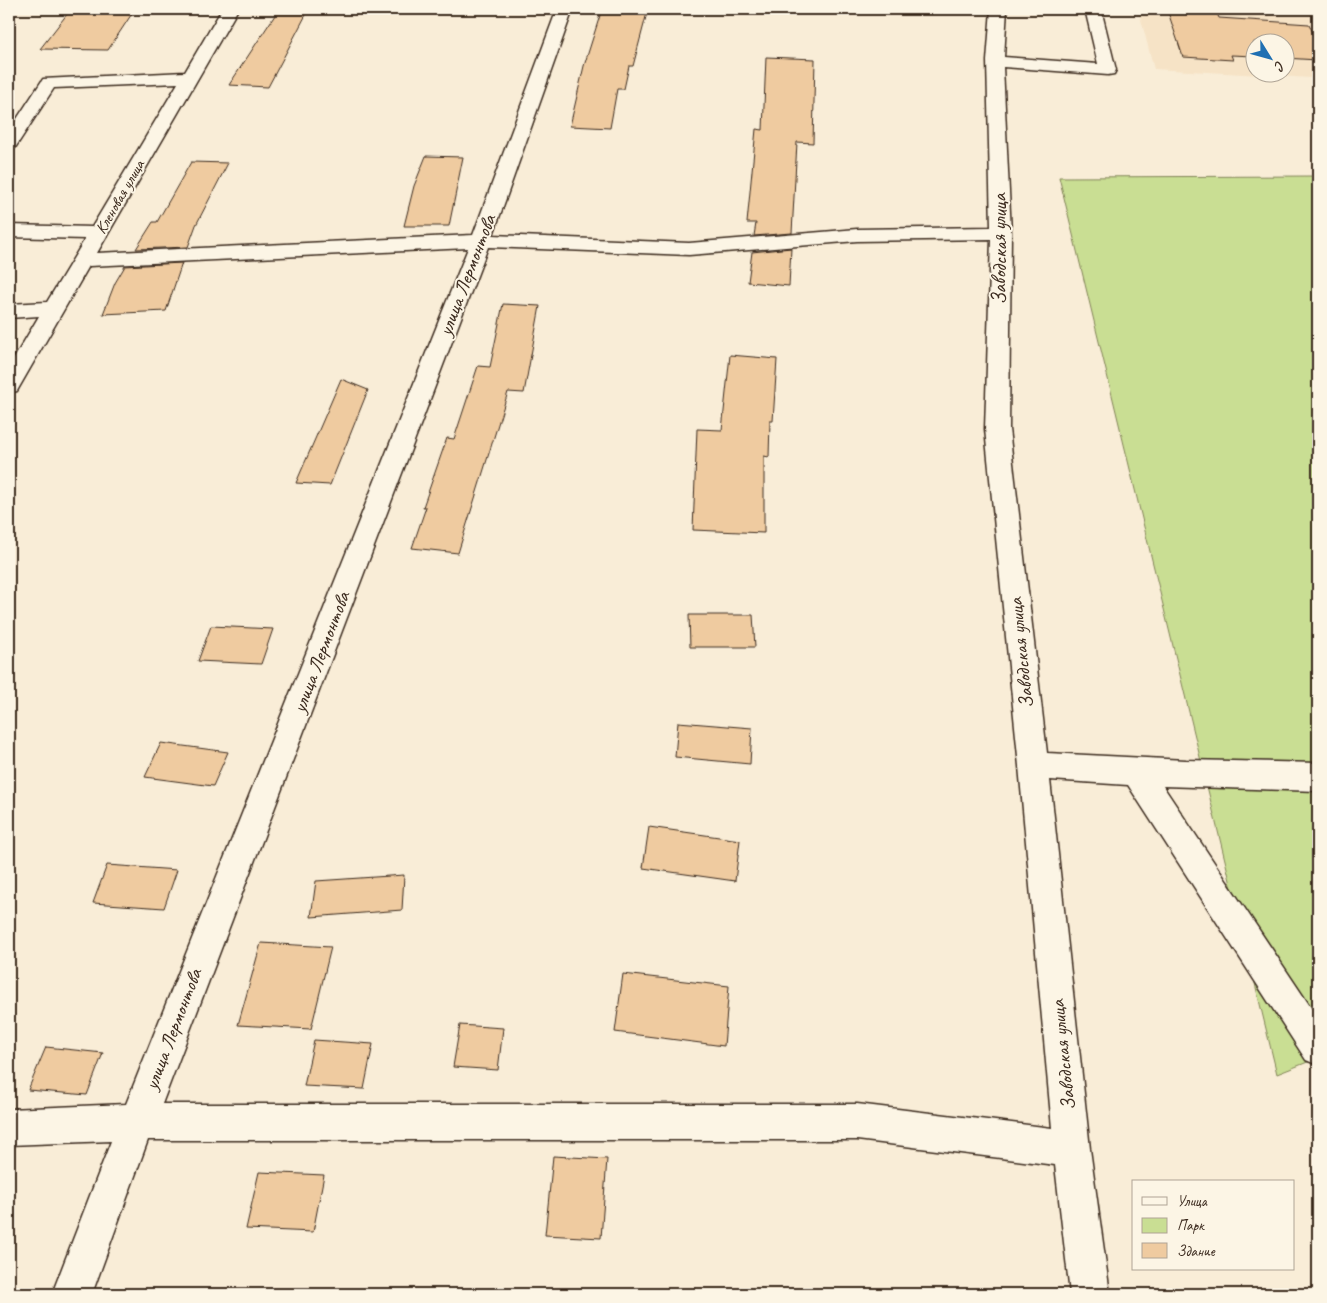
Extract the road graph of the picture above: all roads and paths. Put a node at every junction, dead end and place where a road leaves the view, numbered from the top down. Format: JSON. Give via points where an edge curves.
{"nodes":[{"id":1,"x":230,"y":9,"type":"edge"},
{"id":2,"x":565,"y":9,"type":"edge"},
{"id":3,"x":999,"y":9,"type":"edge"},
{"id":4,"x":1093,"y":9,"type":"edge"},
{"id":5,"x":995,"y":61,"type":"junction"},
{"id":6,"x":190,"y":77,"type":"junction"},
{"id":7,"x":9,"y":144,"type":"edge"},
{"id":8,"x":9,"y":231,"type":"edge"},
{"id":9,"x":99,"y":232,"type":"junction"},
{"id":10,"x":1001,"y":233,"type":"junction"},
{"id":11,"x":481,"y":241,"type":"junction"},
{"id":12,"x":83,"y":260,"type":"junction"},
{"id":13,"x":52,"y":309,"type":"junction"},
{"id":14,"x":9,"y":311,"type":"edge"},
{"id":15,"x":9,"y":385,"type":"edge"},
{"id":16,"x":1034,"y":766,"type":"junction"},
{"id":17,"x":1136,"y":771,"type":"junction"},
{"id":18,"x":1318,"y":777,"type":"edge"},
{"id":19,"x":1318,"y":1048,"type":"edge"},
{"id":20,"x":137,"y":1122,"type":"junction"},
{"id":21,"x":9,"y":1127,"type":"edge"},
{"id":22,"x":1072,"y":1149,"type":"junction"},
{"id":23,"x":72,"y":1294,"type":"edge"},
{"id":24,"x":1090,"y":1294,"type":"edge"}],
"edges":[{"from":1,"to":6,"type":"street","name":"Кленовая улица"},
{"from":2,"to":11,"type":"street","name":"улица Лермонтова"},
{"from":3,"to":5,"type":"street","name":"Заводская улица"},
{"from":4,"to":5,"type":"street","via":[[1108,70]]},
{"from":5,"to":10,"type":"street","name":"Заводская улица"},
{"from":6,"to":7,"type":"street","via":[[49,83]]},
{"from":6,"to":9,"type":"street","name":"Кленовая улица"},
{"from":8,"to":9,"type":"street"},
{"from":9,"to":12,"type":"street","name":"Кленовая улица"},
{"from":10,"to":11,"type":"street","via":[[857,235],[689,249]]},
{"from":10,"to":16,"type":"street","name":"Заводская улица","via":[[997,429]]},
{"from":11,"to":12,"type":"street"},
{"from":11,"to":20,"type":"street","name":"улица Лермонтова"},
{"from":12,"to":13,"type":"street","name":"Кленовая улица"},
{"from":13,"to":14,"type":"street"},
{"from":13,"to":15,"type":"street","name":"Кленовая улица"},
{"from":16,"to":17,"type":"street"},
{"from":16,"to":22,"type":"street","name":"Заводская улица"},
{"from":17,"to":18,"type":"street"},
{"from":17,"to":19,"type":"street"},
{"from":20,"to":21,"type":"street"},
{"from":20,"to":22,"type":"street","via":[[856,1122]]},
{"from":20,"to":23,"type":"street","name":"улица Лермонтова"},
{"from":22,"to":24,"type":"street","name":"Заводская улица"}]}
